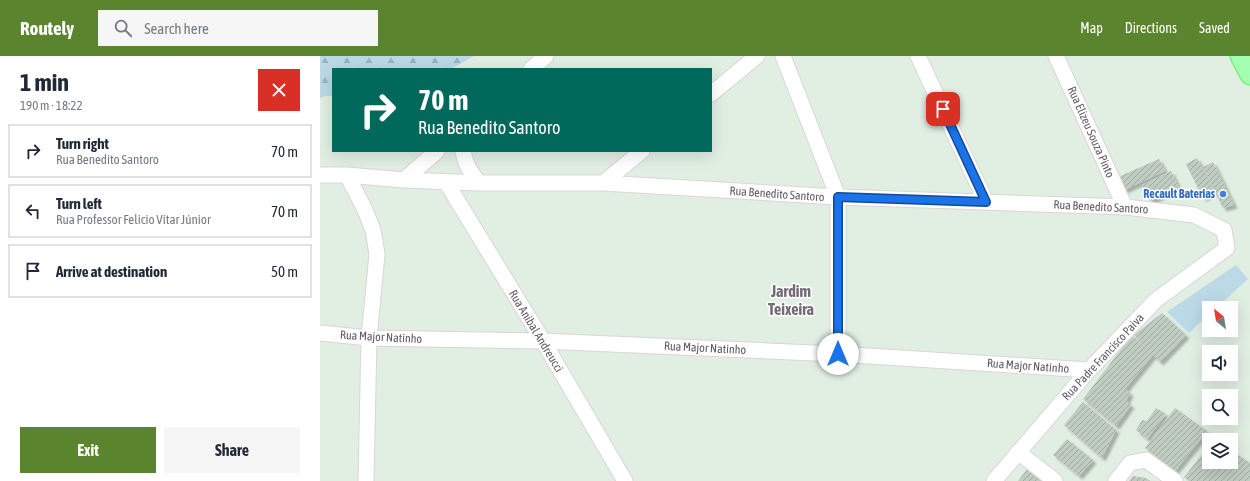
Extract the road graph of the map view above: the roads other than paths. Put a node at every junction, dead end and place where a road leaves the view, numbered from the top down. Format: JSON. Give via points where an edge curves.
{"nodes":[{"id":1,"x":546,"y":56,"type":"edge"},
{"id":2,"x":757,"y":56,"type":"edge"},
{"id":3,"x":783,"y":56,"type":"edge"},
{"id":4,"x":918,"y":56,"type":"edge"},
{"id":5,"x":1056,"y":56,"type":"edge"},
{"id":6,"x":1240,"y":56,"type":"edge"},
{"id":7,"x":532,"y":68,"type":"edge"},
{"id":8,"x":1250,"y":75,"type":"edge"},
{"id":9,"x":712,"y":93,"type":"edge"},
{"id":10,"x":436,"y":152,"type":"edge"},
{"id":11,"x":463,"y":152,"type":"edge"},
{"id":12,"x":641,"y":152,"type":"edge"},
{"id":13,"x":320,"y":175,"type":"edge"},
{"id":14,"x":347,"y":175,"type":"junction"},
{"id":15,"x":404,"y":180,"type":"junction"},
{"id":16,"x":446,"y":182,"type":"junction"},
{"id":17,"x":479,"y":183,"type":"junction"},
{"id":18,"x":603,"y":183,"type":"junction"},
{"id":19,"x":838,"y":197,"type":"junction"},
{"id":20,"x":986,"y":202,"type":"junction"},
{"id":21,"x":1125,"y":207,"type":"junction"},
{"id":22,"x":1227,"y":248,"type":"joint"},
{"id":23,"x":320,"y":333,"type":"edge"},
{"id":24,"x":369,"y":338,"type":"junction"},
{"id":25,"x":543,"y":341,"type":"junction"},
{"id":26,"x":838,"y":354,"type":"junction"},
{"id":27,"x":1089,"y":370,"type":"junction"},
{"id":28,"x":1018,"y":452,"type":"junction"},
{"id":29,"x":366,"y":481,"type":"edge"},
{"id":30,"x":625,"y":481,"type":"edge"},
{"id":31,"x":994,"y":481,"type":"edge"},
{"id":32,"x":1055,"y":481,"type":"edge"},
{"id":33,"x":1116,"y":481,"type":"edge"},
{"id":34,"x":1175,"y":481,"type":"edge"}],
"edges":[{"from":1,"to":7,"type":"street"},
{"from":2,"to":9,"type":"street"},
{"from":3,"to":19,"type":"street"},
{"from":4,"to":20,"type":"street"},
{"from":5,"to":21,"type":"street","name":"Rua Elizeu Souza Pinto"},
{"from":6,"to":8,"type":"main road"},
{"from":10,"to":15,"type":"street"},
{"from":11,"to":17,"type":"street","via":[[469,170]]},
{"from":12,"to":18,"type":"street"},
{"from":13,"to":14,"type":"street","name":"Rua Benedito Santoro"},
{"from":14,"to":15,"type":"street","name":"Rua Benedito Santoro"},
{"from":14,"to":24,"type":"street","via":[[373,230],[377,254]]},
{"from":15,"to":16,"type":"street","name":"Rua Benedito Santoro"},
{"from":16,"to":17,"type":"street","name":"Rua Benedito Santoro"},
{"from":16,"to":25,"type":"street","name":"Rua Anibal Andreucci"},
{"from":17,"to":18,"type":"street","name":"Rua Benedito Santoro"},
{"from":18,"to":19,"type":"street","name":"Rua Benedito Santoro"},
{"from":19,"to":20,"type":"street","name":"Rua Benedito Santoro"},
{"from":19,"to":26,"type":"street"},
{"from":20,"to":21,"type":"street","name":"Rua Benedito Santoro"},
{"from":21,"to":22,"type":"street","name":"Rua Benedito Santoro","via":[[1194,214],[1224,230]]},
{"from":22,"to":27,"type":"street","name":"Rua Padre Francisco Paiva","via":[[1156,300]]},
{"from":23,"to":24,"type":"street","name":"Rua Major Natinho"},
{"from":24,"to":25,"type":"street","name":"Rua Major Natinho"},
{"from":24,"to":29,"type":"street"},
{"from":25,"to":26,"type":"street","name":"Rua Major Natinho"},
{"from":25,"to":30,"type":"street","name":"Rua Anibal Andreucci"},
{"from":26,"to":27,"type":"street","name":"Rua Major Natinho"},
{"from":27,"to":28,"type":"street","name":"Rua Padre Francisco Paiva"},
{"from":28,"to":31,"type":"street","name":"Rua Padre Francisco Paiva"},
{"from":28,"to":32,"type":"street"},
{"from":33,"to":34,"type":"street","via":[[1130,463],[1146,460]]}]}
